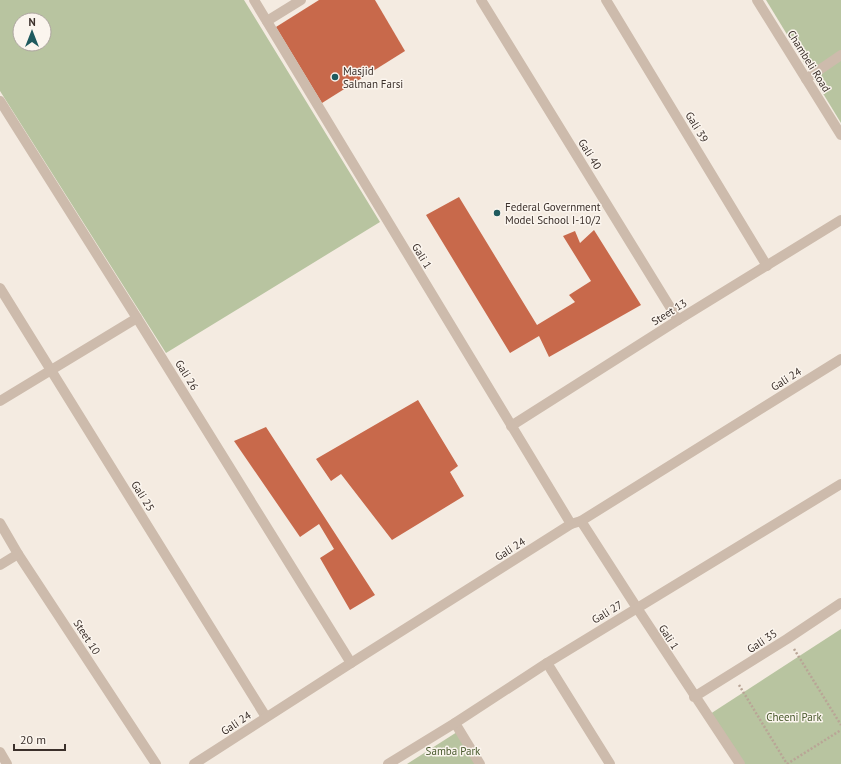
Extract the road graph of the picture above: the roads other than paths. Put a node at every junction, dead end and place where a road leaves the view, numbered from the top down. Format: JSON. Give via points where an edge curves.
{"nodes":[{"id":1,"x":254,"y":0,"type":"edge"},
{"id":2,"x":302,"y":0,"type":"edge"},
{"id":3,"x":481,"y":0,"type":"edge"},
{"id":4,"x":606,"y":0,"type":"edge"},
{"id":5,"x":757,"y":0,"type":"edge"},
{"id":6,"x":267,"y":22,"type":"junction"},
{"id":7,"x":841,"y":55,"type":"edge"},
{"id":8,"x":806,"y":78,"type":"junction"},
{"id":9,"x":0,"y":101,"type":"edge"},
{"id":10,"x":841,"y":135,"type":"edge"},
{"id":11,"x":841,"y":220,"type":"edge"},
{"id":12,"x":767,"y":266,"type":"junction"},
{"id":13,"x":0,"y":288,"type":"edge"},
{"id":14,"x":137,"y":318,"type":"junction"},
{"id":15,"x":678,"y":320,"type":"junction"},
{"id":16,"x":841,"y":359,"type":"edge"},
{"id":17,"x":51,"y":370,"type":"junction"},
{"id":18,"x":0,"y":402,"type":"edge"},
{"id":19,"x":511,"y":426,"type":"junction"},
{"id":20,"x":841,"y":484,"type":"edge"},
{"id":21,"x":581,"y":520,"type":"junction"},
{"id":22,"x":0,"y":523,"type":"edge"},
{"id":23,"x":571,"y":524,"type":"junction"},
{"id":24,"x":18,"y":554,"type":"junction"},
{"id":25,"x":0,"y":565,"type":"edge"},
{"id":26,"x":841,"y":603,"type":"edge"},
{"id":27,"x":637,"y":608,"type":"junction"},
{"id":28,"x":351,"y":663,"type":"junction"},
{"id":29,"x":547,"y":663,"type":"junction"},
{"id":30,"x":694,"y":697,"type":"junction"},
{"id":31,"x":266,"y":717,"type":"junction"},
{"id":32,"x":455,"y":723,"type":"junction"},
{"id":33,"x":0,"y":752,"type":"edge"},
{"id":34,"x":7,"y":764,"type":"edge"},
{"id":35,"x":156,"y":764,"type":"edge"},
{"id":36,"x":194,"y":764,"type":"edge"},
{"id":37,"x":388,"y":764,"type":"edge"},
{"id":38,"x":480,"y":764,"type":"edge"},
{"id":39,"x":610,"y":764,"type":"edge"},
{"id":40,"x":740,"y":764,"type":"edge"}],
"edges":[{"from":1,"to":6,"type":"street","name":"Gali 1"},
{"from":2,"to":6,"type":"street"},
{"from":3,"to":15,"type":"street","name":"Gali 40"},
{"from":4,"to":12,"type":"street","name":"Gali 39"},
{"from":5,"to":8,"type":"street","name":"Chambeli Road"},
{"from":6,"to":19,"type":"street","name":"Gali 1"},
{"from":7,"to":8,"type":"street"},
{"from":8,"to":10,"type":"street","name":"Chambeli Road"},
{"from":9,"to":14,"type":"street","name":"Gali 26"},
{"from":11,"to":12,"type":"street","name":"Steet 13"},
{"from":12,"to":15,"type":"street","name":"Steet 13"},
{"from":13,"to":17,"type":"street","name":"Gali 25"},
{"from":14,"to":17,"type":"street"},
{"from":14,"to":28,"type":"street","name":"Gali 26"},
{"from":15,"to":19,"type":"street","name":"Steet 13"},
{"from":16,"to":21,"type":"street","name":"Gali 24"},
{"from":17,"to":18,"type":"street"},
{"from":17,"to":31,"type":"street","name":"Gali 25"},
{"from":19,"to":23,"type":"street","name":"Gali 1"},
{"from":20,"to":27,"type":"street","name":"Gali 27"},
{"from":21,"to":23,"type":"street","name":"Gali 24"},
{"from":21,"to":27,"type":"street","name":"Gali 1"},
{"from":22,"to":24,"type":"street","name":"Steet 10"},
{"from":23,"to":28,"type":"street","name":"Gali 24"},
{"from":24,"to":25,"type":"street"},
{"from":24,"to":35,"type":"street","name":"Steet 10"},
{"from":26,"to":30,"type":"street","name":"Gali 35"},
{"from":27,"to":29,"type":"street","name":"Gali 27"},
{"from":27,"to":30,"type":"street","name":"Gali 1"},
{"from":28,"to":31,"type":"street","name":"Gali 24"},
{"from":29,"to":32,"type":"street","name":"Gali 27"},
{"from":29,"to":39,"type":"street"},
{"from":30,"to":40,"type":"street","name":"Gali 1"},
{"from":31,"to":36,"type":"street","name":"Gali 24"},
{"from":32,"to":37,"type":"street","name":"Gali 27"},
{"from":32,"to":38,"type":"street"},
{"from":33,"to":34,"type":"street"}]}
